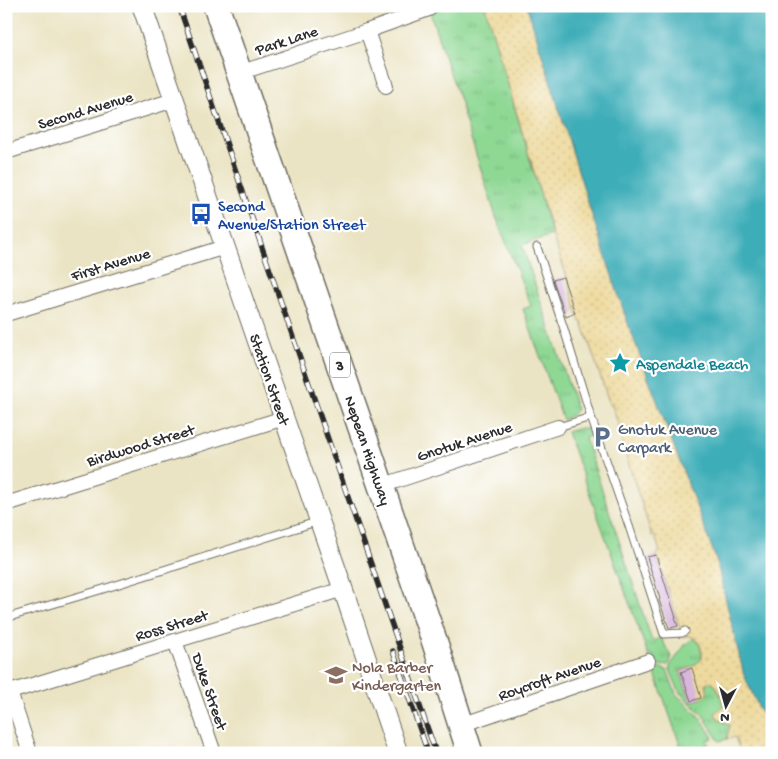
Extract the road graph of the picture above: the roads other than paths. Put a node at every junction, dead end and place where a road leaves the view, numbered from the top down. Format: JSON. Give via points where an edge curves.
{"nodes":[{"id":1,"x":142,"y":6,"type":"edge"},
{"id":2,"x":216,"y":6,"type":"edge"},
{"id":3,"x":429,"y":9,"type":"dead end"},
{"id":4,"x":367,"y":31,"type":"junction"},
{"id":5,"x":239,"y":73,"type":"junction"},
{"id":6,"x":386,"y":86,"type":"dead end"},
{"id":7,"x":174,"y":100,"type":"junction"},
{"id":8,"x":6,"y":152,"type":"edge"},
{"id":9,"x":225,"y":247,"type":"junction"},
{"id":10,"x":537,"y":247,"type":"dead end"},
{"id":11,"x":6,"y":314,"type":"edge"},
{"id":12,"x":592,"y":417,"type":"junction"},
{"id":13,"x":284,"y":418,"type":"junction"},
{"id":14,"x":558,"y":427,"type":"joint"},
{"id":15,"x":381,"y":486,"type":"junction"},
{"id":16,"x":6,"y":504,"type":"edge"},
{"id":17,"x":319,"y":520,"type":"junction"},
{"id":18,"x":343,"y":589,"type":"junction"},
{"id":19,"x":6,"y":618,"type":"edge"},
{"id":20,"x":685,"y":631,"type":"dead end"},
{"id":21,"x":175,"y":640,"type":"junction"},
{"id":22,"x":648,"y":661,"type":"dead end"},
{"id":23,"x":8,"y":689,"type":"edge"},
{"id":24,"x":461,"y":725,"type":"junction"},
{"id":25,"x":30,"y":753,"type":"edge"},
{"id":26,"x":214,"y":753,"type":"edge"},
{"id":27,"x":398,"y":753,"type":"edge"},
{"id":28,"x":470,"y":753,"type":"edge"}],
"edges":[{"from":1,"to":7,"type":"street","name":"Station Street"},
{"from":2,"to":5,"type":"highway","name":"Nepean Highway","number":"3"},
{"from":3,"to":4,"type":"street","name":"Park Lane"},
{"from":4,"to":5,"type":"street","name":"Park Lane"},
{"from":4,"to":6,"type":"street"},
{"from":5,"to":15,"type":"highway","name":"Nepean Highway","number":"3"},
{"from":7,"to":8,"type":"street","name":"Second Avenue"},
{"from":7,"to":9,"type":"street","name":"Station Street"},
{"from":9,"to":11,"type":"street","name":"First Avenue"},
{"from":9,"to":13,"type":"street","name":"Station Street"},
{"from":10,"to":12,"type":"lane"},
{"from":12,"to":14,"type":"lane"},
{"from":12,"to":20,"type":"lane","via":[[664,634]]},
{"from":13,"to":16,"type":"street","name":"Birdwood Street"},
{"from":13,"to":17,"type":"street","name":"Station Street"},
{"from":14,"to":15,"type":"street","name":"Gnotuk Avenue"},
{"from":15,"to":24,"type":"highway","name":"Nepean Highway","number":"3"},
{"from":17,"to":18,"type":"street","name":"Station Street"},
{"from":17,"to":19,"type":"lane"},
{"from":18,"to":21,"type":"street","name":"Ross Street"},
{"from":18,"to":27,"type":"street","name":"Station Street"},
{"from":21,"to":23,"type":"street","name":"Ross Street"},
{"from":21,"to":26,"type":"street","name":"Duke Street"},
{"from":22,"to":24,"type":"street","name":"Roycroft Avenue"},
{"from":23,"to":25,"type":"street"},
{"from":24,"to":28,"type":"highway","name":"Nepean Highway","number":"3"}]}
